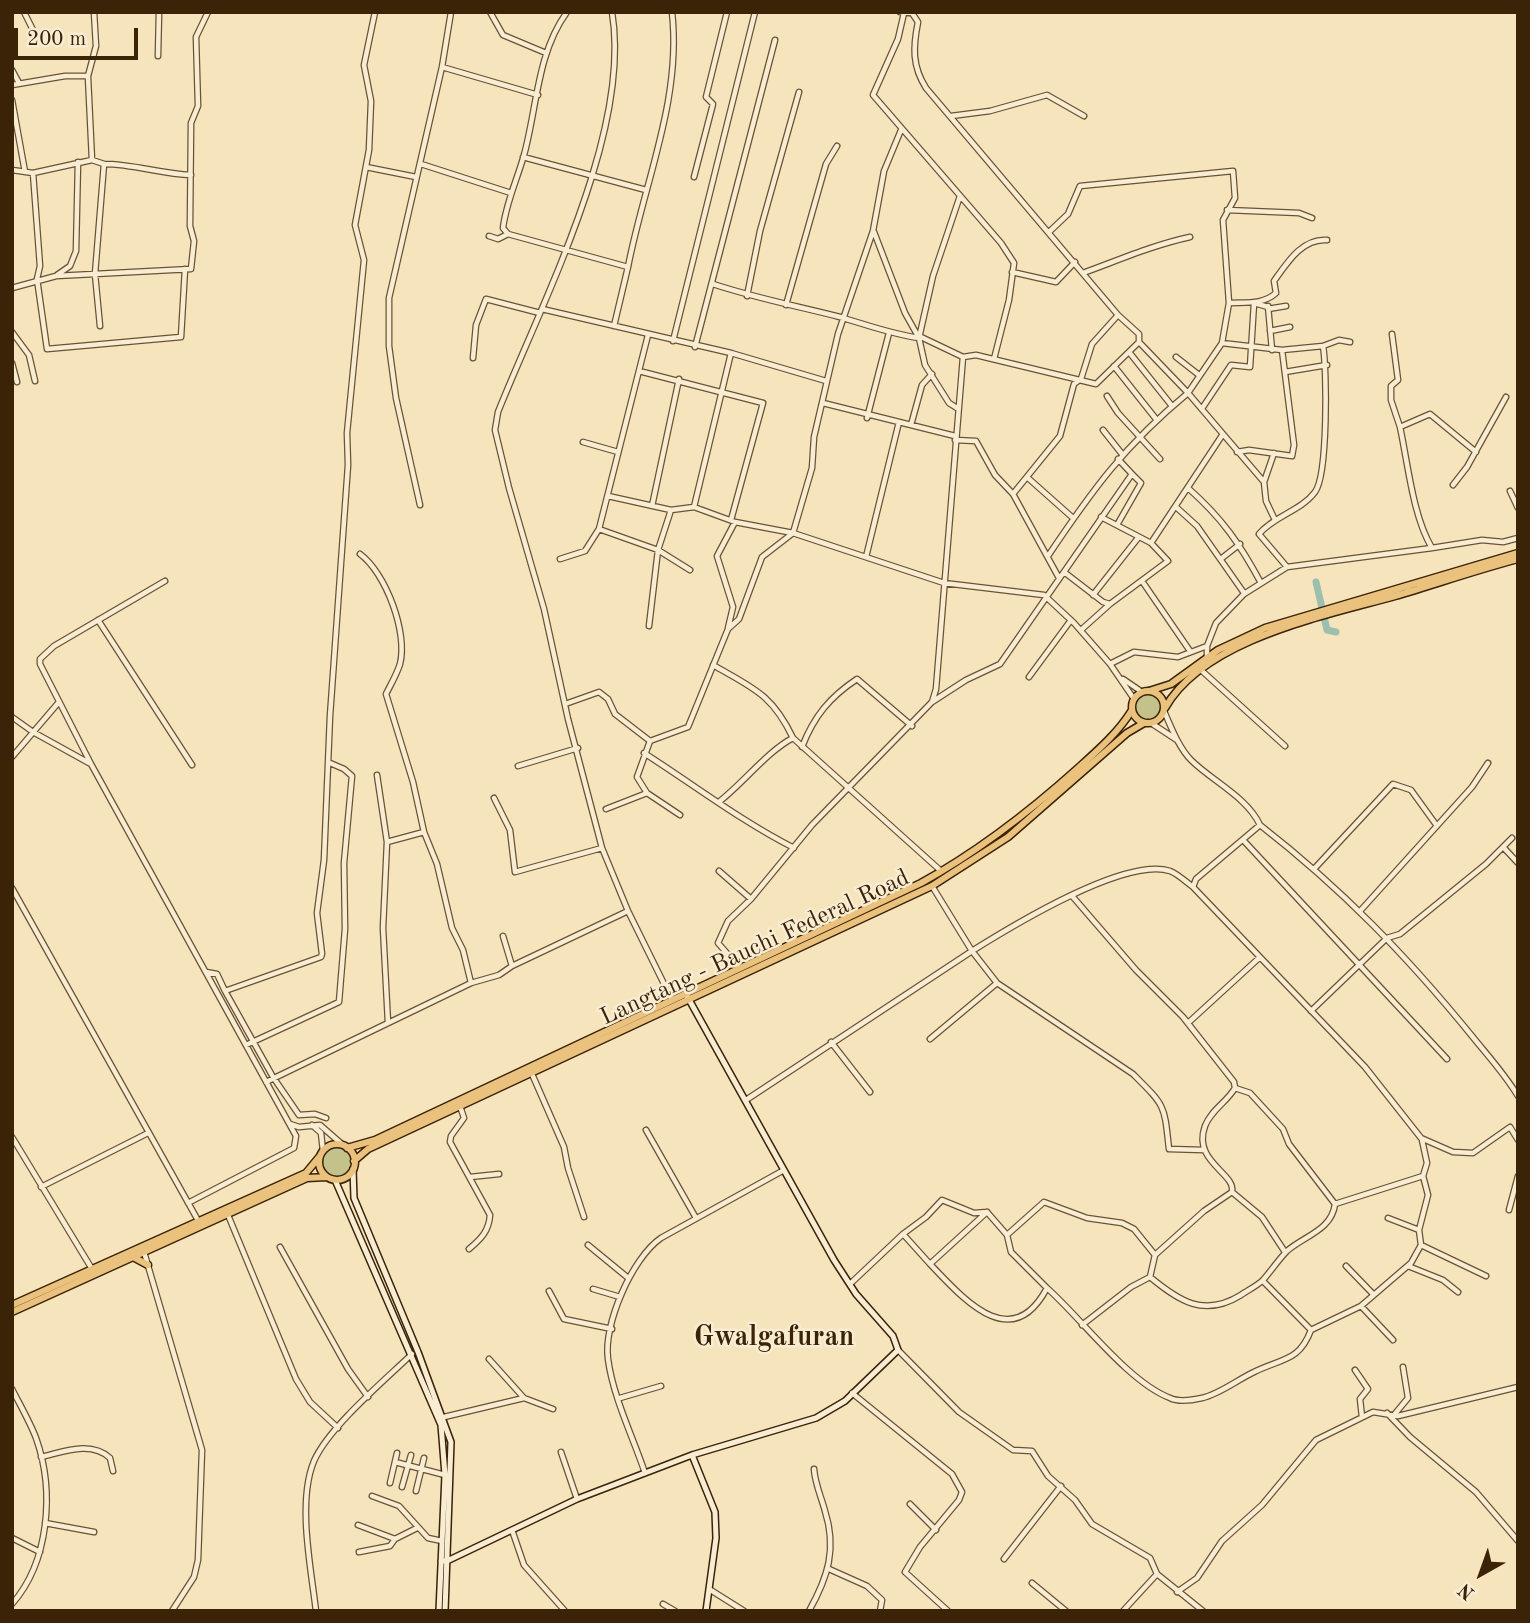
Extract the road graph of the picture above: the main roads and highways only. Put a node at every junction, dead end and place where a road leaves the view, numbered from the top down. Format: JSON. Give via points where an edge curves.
{"nodes":[{"id":1,"x":1518,"y":553,"type":"edge"},
{"id":2,"x":1518,"y":559,"type":"edge"},
{"id":3,"x":1329,"y":611,"type":"junction"},
{"id":4,"x":1318,"y":615,"type":"junction"},
{"id":5,"x":1145,"y":691,"type":"junction"},
{"id":6,"x":1132,"y":710,"type":"junction"},
{"id":7,"x":1164,"y":710,"type":"junction"},
{"id":8,"x":1148,"y":723,"type":"junction"},
{"id":9,"x":345,"y":1147,"type":"junction"},
{"id":10,"x":321,"y":1153,"type":"junction"},
{"id":11,"x":354,"y":1165,"type":"junction"},
{"id":12,"x":327,"y":1177,"type":"junction"},
{"id":13,"x":200,"y":1224,"type":"junction"},
{"id":14,"x":144,"y":1251,"type":"junction"},
{"id":15,"x":135,"y":1258,"type":"junction"},
{"id":16,"x":148,"y":1265,"type":"road end"},
{"id":17,"x":12,"y":1305,"type":"edge"},
{"id":18,"x":12,"y":1312,"type":"edge"}],
"edges":[{"from":1,"to":3,"type":"main road"},
{"from":2,"to":3,"type":"main road"},
{"from":3,"to":4,"type":"main road"},
{"from":4,"to":5,"type":"main road","via":[[1255,632],[1207,657],[1171,684]]},
{"from":4,"to":7,"type":"main road","via":[[1258,638],[1201,670],[1176,690]]},
{"from":5,"to":6,"type":"main road","via":[[1134,699]]},
{"from":5,"to":7,"type":"main road","via":[[1161,697]]},
{"from":6,"to":8,"type":"main road","via":[[1138,720]]},
{"from":6,"to":9,"type":"main road","name":"Langtang - Bauchi Federal Road","via":[[1118,731],[1037,806],[942,872],[375,1140]]},
{"from":7,"to":8,"type":"main road"},
{"from":8,"to":11,"type":"main road","name":"Langtang - Bauchi Federal Road","via":[[1126,733],[1008,837],[932,886],[368,1149]]},
{"from":9,"to":10,"type":"main road","via":[[332,1145]]},
{"from":9,"to":11,"type":"main road"},
{"from":10,"to":12,"type":"main road","via":[[319,1166]]},
{"from":10,"to":13,"type":"main road","via":[[306,1173]]},
{"from":11,"to":12,"type":"main road","via":[[346,1177]]},
{"from":12,"to":13,"type":"main road","via":[[307,1178]]},
{"from":13,"to":14,"type":"main road"},
{"from":14,"to":15,"type":"main road"},
{"from":14,"to":17,"type":"main road"},
{"from":15,"to":16,"type":"main road"},
{"from":15,"to":18,"type":"main road"}]}
